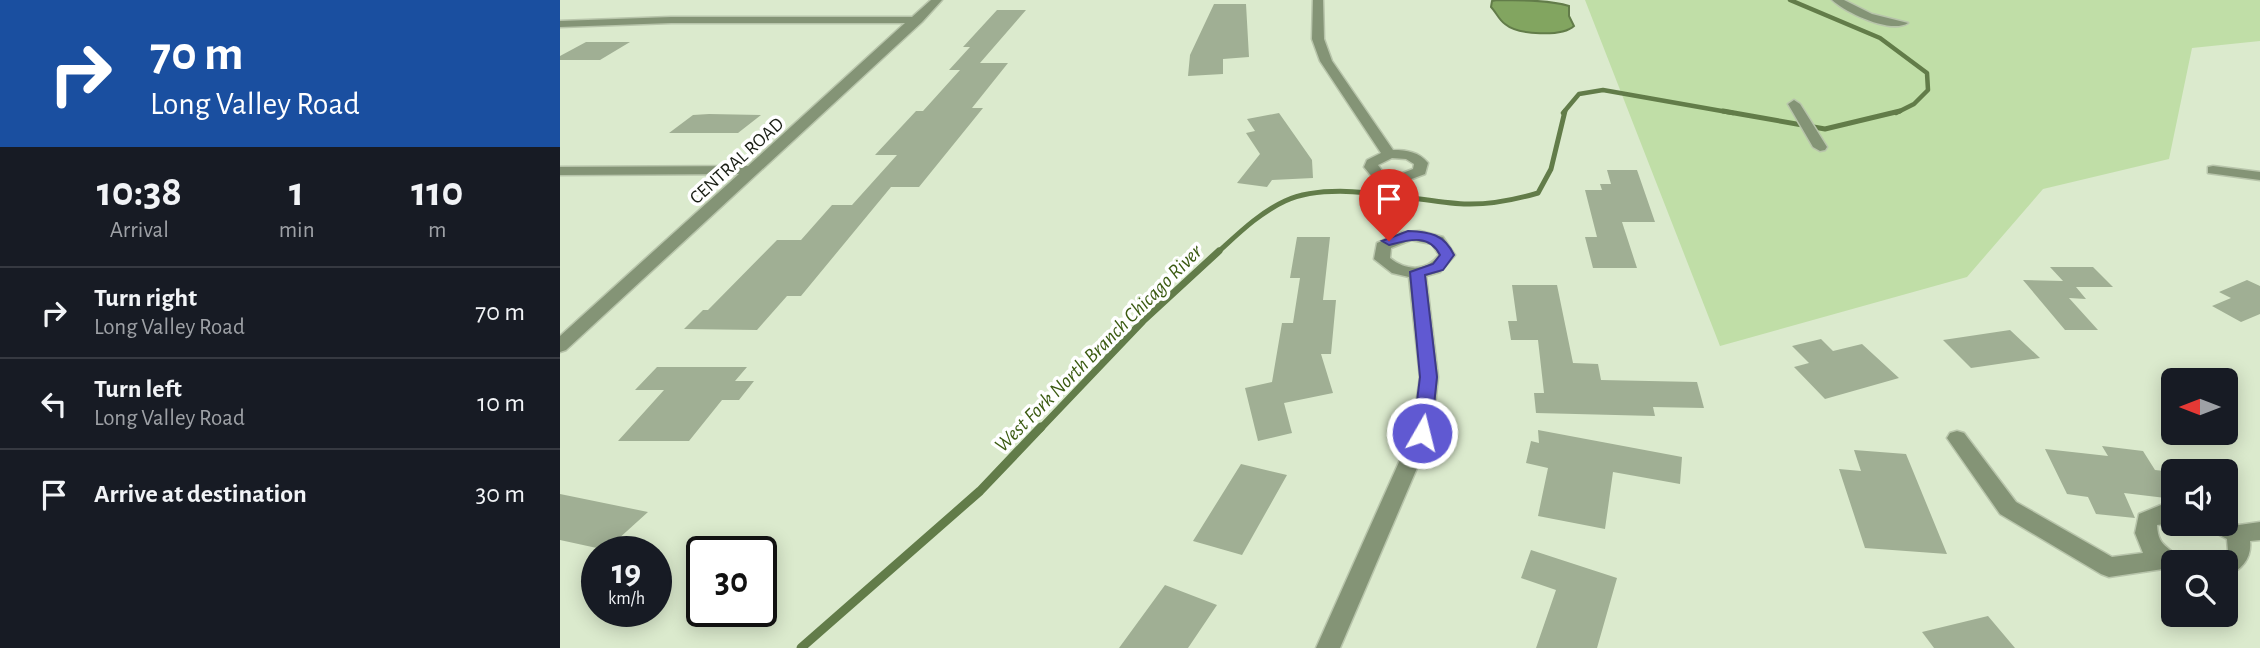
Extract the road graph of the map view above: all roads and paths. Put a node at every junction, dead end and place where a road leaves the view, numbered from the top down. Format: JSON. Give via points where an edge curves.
{"nodes":[{"id":1,"x":937,"y":0,"type":"edge"},
{"id":2,"x":1318,"y":0,"type":"edge"},
{"id":3,"x":1837,"y":0,"type":"edge"},
{"id":4,"x":918,"y":20,"type":"junction"},
{"id":5,"x":1903,"y":23,"type":"dead end"},
{"id":6,"x":560,"y":24,"type":"edge"},
{"id":7,"x":1794,"y":104,"type":"dead end"},
{"id":8,"x":1818,"y":143,"type":"dead end"},
{"id":9,"x":1389,"y":154,"type":"dead end"},
{"id":10,"x":753,"y":170,"type":"junction"},
{"id":11,"x":2213,"y":170,"type":"dead end"},
{"id":12,"x":560,"y":171,"type":"edge"},
{"id":13,"x":2260,"y":176,"type":"edge"},
{"id":14,"x":1393,"y":187,"type":"dead end"},
{"id":15,"x":1393,"y":215,"type":"dead end"},
{"id":16,"x":1417,"y":272,"type":"dead end"},
{"id":17,"x":560,"y":346,"type":"edge"},
{"id":18,"x":1957,"y":438,"type":"dead end"},
{"id":19,"x":2161,"y":514,"type":"edge"},
{"id":20,"x":2260,"y":531,"type":"edge"},
{"id":21,"x":2238,"y":534,"type":"edge"},
{"id":22,"x":2237,"y":536,"type":"edge"},
{"id":23,"x":2161,"y":554,"type":"edge"},
{"id":24,"x":2238,"y":556,"type":"edge"},
{"id":25,"x":2161,"y":562,"type":"edge"},
{"id":26,"x":1328,"y":648,"type":"edge"}],
"edges":[{"from":1,"to":4,"type":"street","name":"CENTRAL ROAD"},
{"from":2,"to":9,"type":"street","via":[[1318,39],[1326,61]]},
{"from":3,"to":5,"type":"street","via":[[1853,10]]},
{"from":4,"to":6,"type":"street"},
{"from":4,"to":10,"type":"street","name":"CENTRAL ROAD"},
{"from":7,"to":8,"type":"street"},
{"from":10,"to":12,"type":"street"},
{"from":10,"to":17,"type":"street","name":"CENTRAL ROAD"},
{"from":11,"to":13,"type":"street"},
{"from":14,"to":15,"type":"path"},
{"from":16,"to":26,"type":"street","via":[[1429,377],[1422,433]]},
{"from":18,"to":25,"type":"street","via":[[2008,509],[2109,567]]},
{"from":19,"to":23,"type":"street","via":[[2147,520],[2144,531]]},
{"from":20,"to":21,"type":"street"},
{"from":22,"to":24,"type":"street","via":[[2241,547]]}]}
